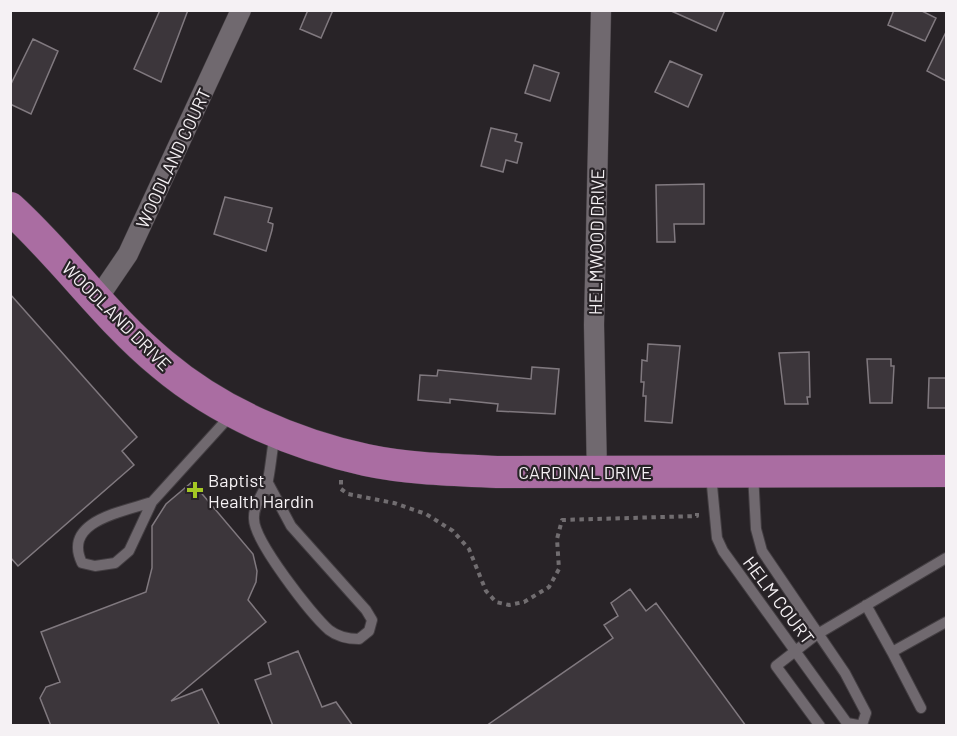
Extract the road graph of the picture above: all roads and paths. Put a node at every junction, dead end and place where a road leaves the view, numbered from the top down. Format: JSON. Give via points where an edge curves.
{"nodes":[{"id":1,"x":241,"y":10,"type":"edge"},
{"id":2,"x":601,"y":10,"type":"edge"},
{"id":3,"x":10,"y":208,"type":"edge"},
{"id":4,"x":96,"y":301,"type":"junction"},
{"id":5,"x":233,"y":412,"type":"junction"},
{"id":6,"x":275,"y":432,"type":"junction"},
{"id":7,"x":752,"y":470,"type":"junction"},
{"id":8,"x":946,"y":471,"type":"edge"},
{"id":9,"x":711,"y":472,"type":"junction"},
{"id":10,"x":597,"y":474,"type":"junction"},
{"id":11,"x":341,"y":479,"type":"dead end"},
{"id":12,"x":267,"y":481,"type":"junction"},
{"id":13,"x":152,"y":502,"type":"junction"},
{"id":14,"x":697,"y":507,"type":"dead end"},
{"id":15,"x":946,"y":558,"type":"edge"},
{"id":16,"x":867,"y":605,"type":"junction"},
{"id":17,"x":946,"y":622,"type":"edge"},
{"id":18,"x":816,"y":634,"type":"junction"},
{"id":19,"x":796,"y":650,"type":"junction"},
{"id":20,"x":892,"y":652,"type":"junction"},
{"id":21,"x":921,"y":708,"type":"dead end"},
{"id":22,"x":862,"y":725,"type":"edge"},
{"id":23,"x":820,"y":726,"type":"edge"}],
"edges":[{"from":1,"to":4,"type":"street","name":"WOODLAND COURT","via":[[128,254]]},
{"from":2,"to":10,"type":"street","name":"HELMWOOD DRIVE","via":[[594,325]]},
{"from":3,"to":4,"type":"main road","name":"WOODLAND DRIVE"},
{"from":4,"to":5,"type":"main road","name":"WOODLAND DRIVE","via":[[162,365]]},
{"from":5,"to":6,"type":"main road","name":"CARDINAL DRIVE"},
{"from":5,"to":13,"type":"lane"},
{"from":6,"to":10,"type":"main road","name":"CARDINAL DRIVE","via":[[365,459],[435,469]]},
{"from":6,"to":12,"type":"lane"},
{"from":7,"to":8,"type":"main road","name":"CARDINAL DRIVE"},
{"from":7,"to":9,"type":"main road","name":"CARDINAL DRIVE"},
{"from":7,"to":18,"type":"lane","name":"HELM COURT","via":[[756,529],[762,551]]},
{"from":9,"to":10,"type":"main road","name":"CARDINAL DRIVE"},
{"from":9,"to":19,"type":"lane","name":"HELM COURT","via":[[715,527],[723,551]]},
{"from":11,"to":14,"type":"path","via":[[341,489],[348,495],[394,503],[426,514],[453,531],[469,549],[486,591],[496,602],[509,605],[524,602],[549,588],[560,569],[557,539],[562,520],[697,516]]},
{"from":12,"to":12,"type":"lane","via":[[253,518],[262,542],[330,631],[344,638],[359,639],[369,631],[372,620],[291,526]]},
{"from":13,"to":13,"type":"lane","via":[[86,526],[77,540],[82,563],[95,567],[116,563],[129,551]]},
{"from":15,"to":16,"type":"lane"},
{"from":16,"to":18,"type":"lane"},
{"from":16,"to":20,"type":"lane"},
{"from":17,"to":20,"type":"lane"},
{"from":18,"to":19,"type":"lane"},
{"from":18,"to":22,"type":"lane","name":"HELM COURT","via":[[845,673],[866,713]]},
{"from":19,"to":22,"type":"lane","name":"HELM COURT","via":[[847,723]]},
{"from":19,"to":23,"type":"lane","via":[[776,666]]},
{"from":20,"to":21,"type":"lane"}]}
